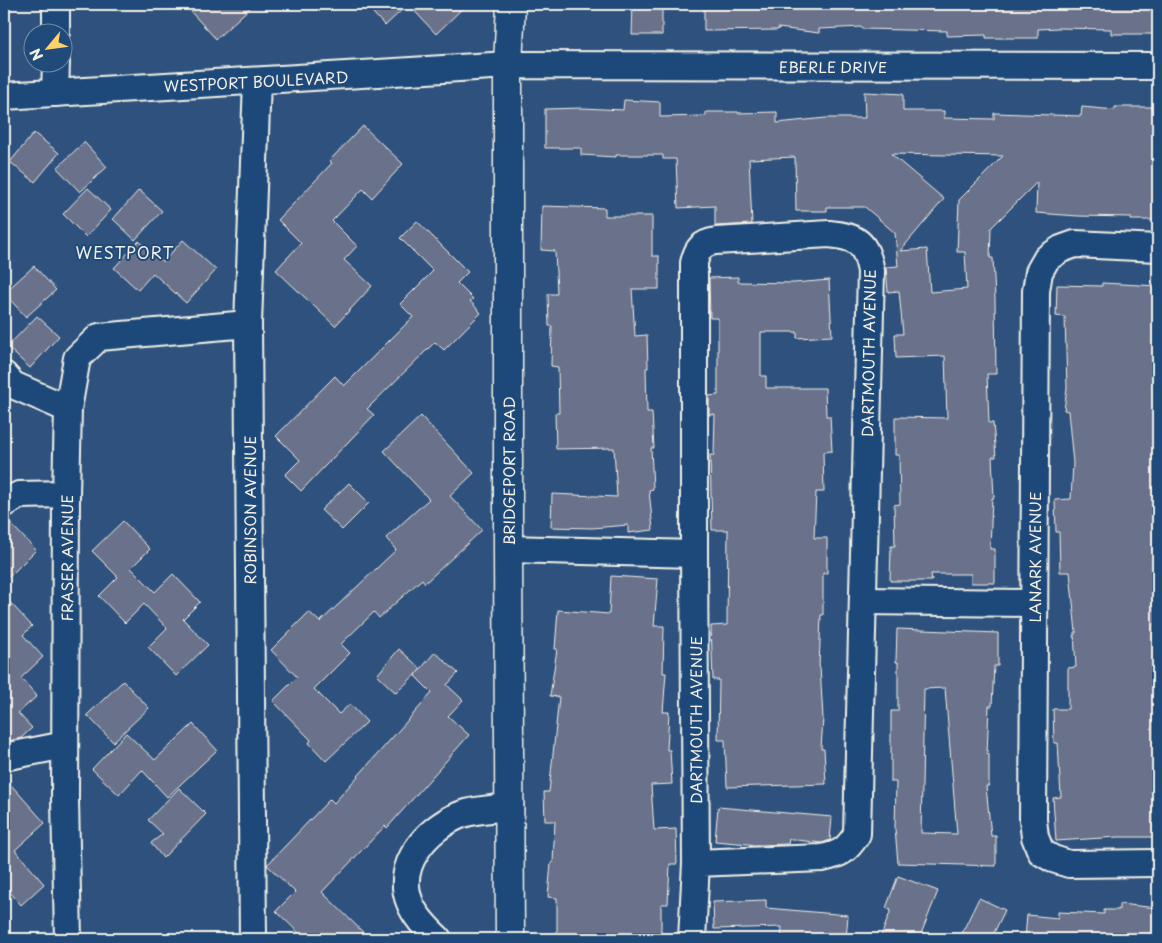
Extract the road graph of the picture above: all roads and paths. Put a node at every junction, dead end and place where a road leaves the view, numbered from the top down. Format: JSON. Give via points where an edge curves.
{"nodes":[{"id":1,"x":56,"y":4,"type":"edge"},
{"id":2,"x":511,"y":4,"type":"edge"},
{"id":3,"x":56,"y":22,"type":"edge"},
{"id":4,"x":508,"y":65,"type":"junction"},
{"id":5,"x":1158,"y":66,"type":"edge"},
{"id":6,"x":56,"y":72,"type":"edge"},
{"id":7,"x":257,"y":81,"type":"junction"},
{"id":8,"x":55,"y":93,"type":"junction"},
{"id":9,"x":4,"y":96,"type":"edge"},
{"id":10,"x":1158,"y":248,"type":"edge"},
{"id":11,"x":248,"y":324,"type":"junction"},
{"id":12,"x":4,"y":375,"type":"edge"},
{"id":13,"x":68,"y":409,"type":"junction"},
{"id":14,"x":66,"y":494,"type":"junction"},
{"id":15,"x":4,"y":504,"type":"edge"},
{"id":16,"x":508,"y":550,"type":"junction"},
{"id":17,"x":694,"y":554,"type":"junction"},
{"id":18,"x":863,"y":601,"type":"junction"},
{"id":19,"x":1034,"y":603,"type":"junction"},
{"id":20,"x":65,"y":745,"type":"junction"},
{"id":21,"x":4,"y":757,"type":"edge"},
{"id":22,"x":510,"y":808,"type":"junction"},
{"id":23,"x":696,"y":863,"type":"junction"},
{"id":24,"x":1158,"y":863,"type":"edge"},
{"id":25,"x":68,"y":939,"type":"edge"},
{"id":26,"x":253,"y":939,"type":"edge"},
{"id":27,"x":438,"y":939,"type":"edge"},
{"id":28,"x":510,"y":939,"type":"edge"},
{"id":29,"x":692,"y":939,"type":"edge"}],
"edges":[{"from":1,"to":3,"type":"street"},
{"from":2,"to":4,"type":"main road","name":"BRIDGEPORT ROAD"},
{"from":4,"to":5,"type":"street","name":"EBERLE DRIVE"},
{"from":4,"to":7,"type":"street","name":"WESTPORT BOULEVARD"},
{"from":4,"to":16,"type":"main road","name":"BRIDGEPORT ROAD"},
{"from":6,"to":8,"type":"street"},
{"from":7,"to":8,"type":"street","name":"WESTPORT BOULEVARD"},
{"from":7,"to":11,"type":"street","name":"ROBINSON AVENUE"},
{"from":8,"to":9,"type":"street","name":"WESTPORT BOULEVARD"},
{"from":10,"to":19,"type":"street","name":"LANARK AVENUE","via":[[1075,244],[1060,248],[1047,258],[1039,272],[1036,291]]},
{"from":11,"to":13,"type":"street","name":"FRASER AVENUE","via":[[99,337],[76,358]]},
{"from":11,"to":26,"type":"street","name":"ROBINSON AVENUE"},
{"from":12,"to":13,"type":"street","via":[[13,385]]},
{"from":13,"to":14,"type":"street","name":"FRASER AVENUE"},
{"from":14,"to":15,"type":"street","via":[[19,495]]},
{"from":14,"to":20,"type":"street","name":"FRASER AVENUE"},
{"from":16,"to":17,"type":"street"},
{"from":16,"to":22,"type":"main road","name":"BRIDGEPORT ROAD"},
{"from":17,"to":18,"type":"street","name":"DARTMOUTH AVENUE","via":[[696,252],[708,242],[829,234],[846,236],[859,242],[868,256],[871,271]]},
{"from":17,"to":23,"type":"street","name":"DARTMOUTH AVENUE"},
{"from":18,"to":19,"type":"street"},
{"from":18,"to":23,"type":"street","name":"DARTMOUTH AVENUE","via":[[858,822],[857,834],[850,845],[838,855],[822,858]]},
{"from":19,"to":24,"type":"street","name":"LANARK AVENUE","via":[[1033,820],[1041,852],[1069,864]]},
{"from":20,"to":21,"type":"street"},
{"from":20,"to":25,"type":"street","name":"FRASER AVENUE"},
{"from":22,"to":27,"type":"street","via":[[459,815],[422,842],[410,860],[405,882],[410,903]]},
{"from":22,"to":28,"type":"main road","name":"BRIDGEPORT ROAD"},
{"from":23,"to":29,"type":"street","name":"DARTMOUTH AVENUE"}]}
